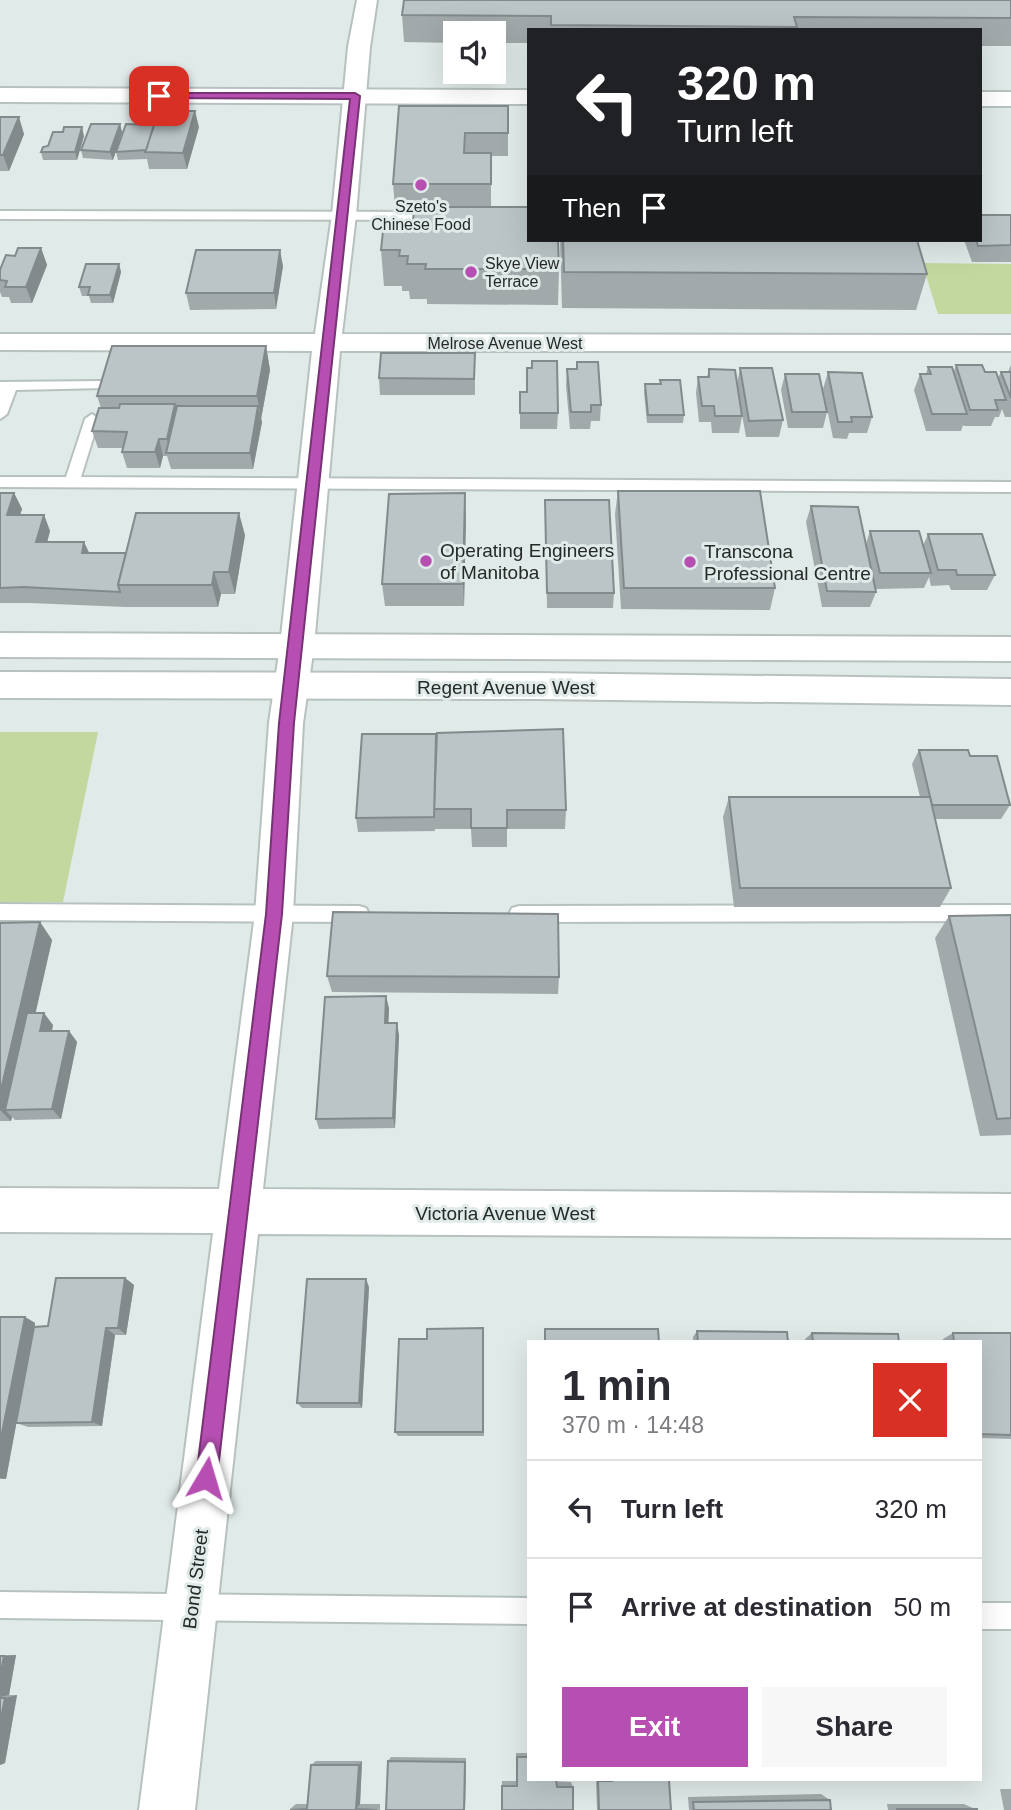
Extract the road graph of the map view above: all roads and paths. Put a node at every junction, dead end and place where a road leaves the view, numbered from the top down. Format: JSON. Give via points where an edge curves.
{"nodes":[{"id":1,"x":367,"y":0,"type":"edge"},
{"id":2,"x":0,"y":95,"type":"edge"},
{"id":3,"x":355,"y":96,"type":"junction"},
{"id":4,"x":527,"y":97,"type":"edge"},
{"id":5,"x":982,"y":99,"type":"edge"},
{"id":6,"x":1011,"y":99,"type":"edge"},
{"id":7,"x":0,"y":215,"type":"edge"},
{"id":8,"x":344,"y":215,"type":"junction"},
{"id":9,"x":450,"y":216,"type":"edge"},
{"id":10,"x":0,"y":342,"type":"edge"},
{"id":11,"x":327,"y":343,"type":"junction"},
{"id":12,"x":1011,"y":343,"type":"edge"},
{"id":13,"x":102,"y":385,"type":"edge"},
{"id":14,"x":5,"y":386,"type":"edge"},
{"id":15,"x":0,"y":414,"type":"edge"},
{"id":16,"x":92,"y":419,"type":"edge"},
{"id":17,"x":0,"y":482,"type":"edge"},
{"id":18,"x":72,"y":483,"type":"junction"},
{"id":19,"x":314,"y":485,"type":"junction"},
{"id":20,"x":1011,"y":487,"type":"edge"},
{"id":21,"x":0,"y":645,"type":"edge"},
{"id":22,"x":297,"y":646,"type":"junction"},
{"id":23,"x":1011,"y":649,"type":"edge"},
{"id":24,"x":0,"y":685,"type":"edge"},
{"id":25,"x":292,"y":686,"type":"junction"},
{"id":26,"x":1011,"y":692,"type":"edge"},
{"id":27,"x":0,"y":912,"type":"edge"},
{"id":28,"x":1011,"y":913,"type":"edge"},
{"id":29,"x":274,"y":914,"type":"junction"},
{"id":30,"x":384,"y":914,"type":"edge"},
{"id":31,"x":495,"y":914,"type":"edge"},
{"id":32,"x":0,"y":1210,"type":"edge"},
{"id":33,"x":237,"y":1212,"type":"junction"},
{"id":34,"x":1011,"y":1216,"type":"edge"},
{"id":35,"x":0,"y":1605,"type":"edge"},
{"id":36,"x":192,"y":1608,"type":"junction"},
{"id":37,"x":527,"y":1611,"type":"edge"},
{"id":38,"x":982,"y":1616,"type":"edge"},
{"id":39,"x":1011,"y":1616,"type":"edge"},
{"id":40,"x":167,"y":1810,"type":"edge"}],
"edges":[{"from":1,"to":3,"type":"street","name":"Bond Street"},
{"from":2,"to":3,"type":"street"},
{"from":3,"to":4,"type":"street"},
{"from":3,"to":8,"type":"street","name":"Bond Street"},
{"from":5,"to":6,"type":"street"},
{"from":7,"to":8,"type":"lane"},
{"from":8,"to":9,"type":"lane"},
{"from":8,"to":11,"type":"street","name":"Bond Street"},
{"from":10,"to":11,"type":"street","name":"Melrose Avenue West","via":[[112,348]]},
{"from":11,"to":12,"type":"street","name":"Melrose Avenue West"},
{"from":11,"to":19,"type":"street","name":"Bond Street"},
{"from":13,"to":14,"type":"lane"},
{"from":14,"to":15,"type":"lane"},
{"from":16,"to":18,"type":"lane"},
{"from":17,"to":18,"type":"lane"},
{"from":18,"to":19,"type":"lane"},
{"from":19,"to":20,"type":"lane"},
{"from":19,"to":22,"type":"street","name":"Bond Street"},
{"from":21,"to":22,"type":"street"},
{"from":22,"to":23,"type":"street"},
{"from":22,"to":25,"type":"street","name":"Bond Street"},
{"from":24,"to":25,"type":"street","name":"Regent Avenue West"},
{"from":25,"to":26,"type":"street","name":"Regent Avenue West"},
{"from":25,"to":29,"type":"street","name":"Bond Street"},
{"from":27,"to":29,"type":"lane"},
{"from":28,"to":31,"type":"lane"},
{"from":29,"to":30,"type":"lane"},
{"from":29,"to":33,"type":"street","name":"Bond Street"},
{"from":32,"to":33,"type":"street","name":"Victoria Avenue West"},
{"from":33,"to":34,"type":"street","name":"Victoria Avenue West"},
{"from":33,"to":36,"type":"street","name":"Bond Street"},
{"from":35,"to":36,"type":"lane"},
{"from":36,"to":37,"type":"lane"},
{"from":36,"to":40,"type":"street","name":"Bond Street"},
{"from":38,"to":39,"type":"lane"}]}
